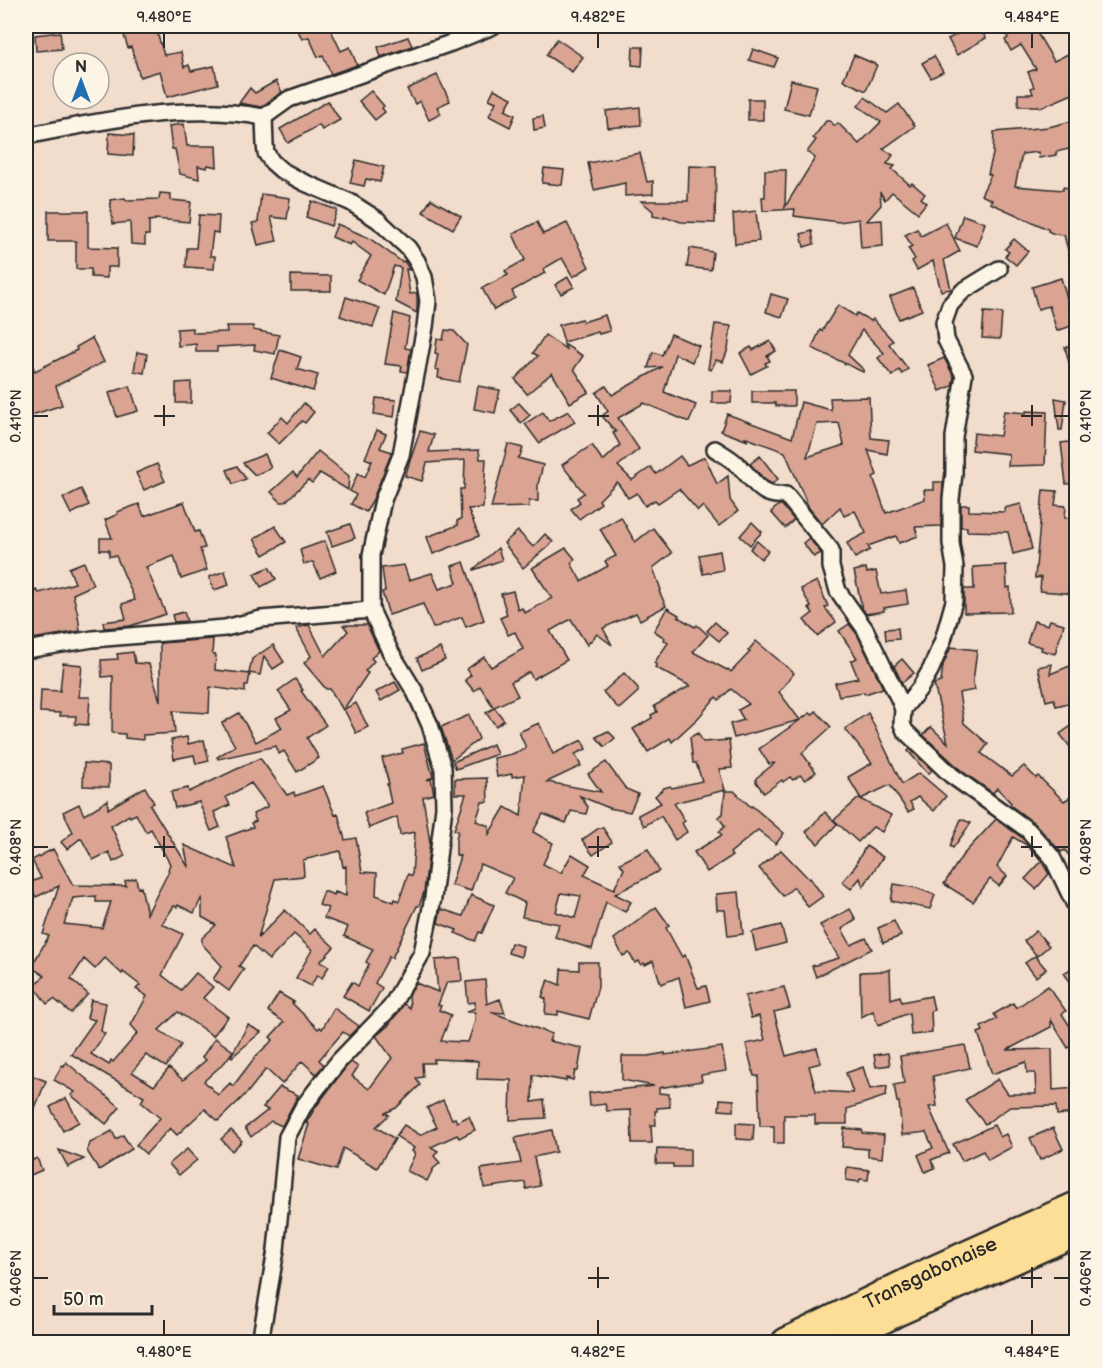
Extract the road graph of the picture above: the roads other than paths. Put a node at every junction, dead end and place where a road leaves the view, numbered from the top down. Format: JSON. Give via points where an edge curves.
{"nodes":[{"id":1,"x":493,"y":26,"type":"edge"},
{"id":2,"x":264,"y":117,"type":"junction"},
{"id":3,"x":26,"y":136,"type":"edge"},
{"id":4,"x":999,"y":268,"type":"dead end"},
{"id":5,"x":715,"y":449,"type":"dead end"},
{"id":6,"x":371,"y":610,"type":"junction"},
{"id":7,"x":26,"y":650,"type":"edge"},
{"id":8,"x":903,"y":709,"type":"junction"},
{"id":9,"x":1077,"y":908,"type":"edge"},
{"id":10,"x":1077,"y":1206,"type":"edge"},
{"id":11,"x":1077,"y":1232,"type":"edge"},
{"id":12,"x":260,"y":1342,"type":"edge"},
{"id":13,"x":786,"y":1342,"type":"edge"},
{"id":14,"x":839,"y":1342,"type":"edge"}],
"edges":[{"from":1,"to":2,"type":"street","via":[[289,99]]},
{"from":2,"to":3,"type":"street","via":[[235,112],[157,112]]},
{"from":2,"to":6,"type":"street","via":[[266,153],[272,162],[378,220],[408,248],[424,277],[428,301],[425,327],[401,455],[383,500],[371,555]]},
{"from":4,"to":8,"type":"street","via":[[963,291],[950,305],[944,322],[946,340],[964,375],[954,437],[951,499],[954,601],[931,669]]},
{"from":5,"to":8,"type":"street","via":[[737,464],[764,494],[786,495],[831,549],[838,591],[865,629]]},
{"from":6,"to":7,"type":"street","via":[[261,619],[225,628],[93,639]]},
{"from":6,"to":12,"type":"street","via":[[423,708],[443,768],[444,807],[434,898],[422,953],[391,1006],[332,1069],[303,1107],[287,1137],[276,1250]]},
{"from":8,"to":9,"type":"street","via":[[902,724],[915,743],[1041,844],[1060,870]]},
{"from":10,"to":13,"type":"highway","name":"Transgabonaise"},
{"from":11,"to":14,"type":"highway","name":"Transgabonaise"}]}
